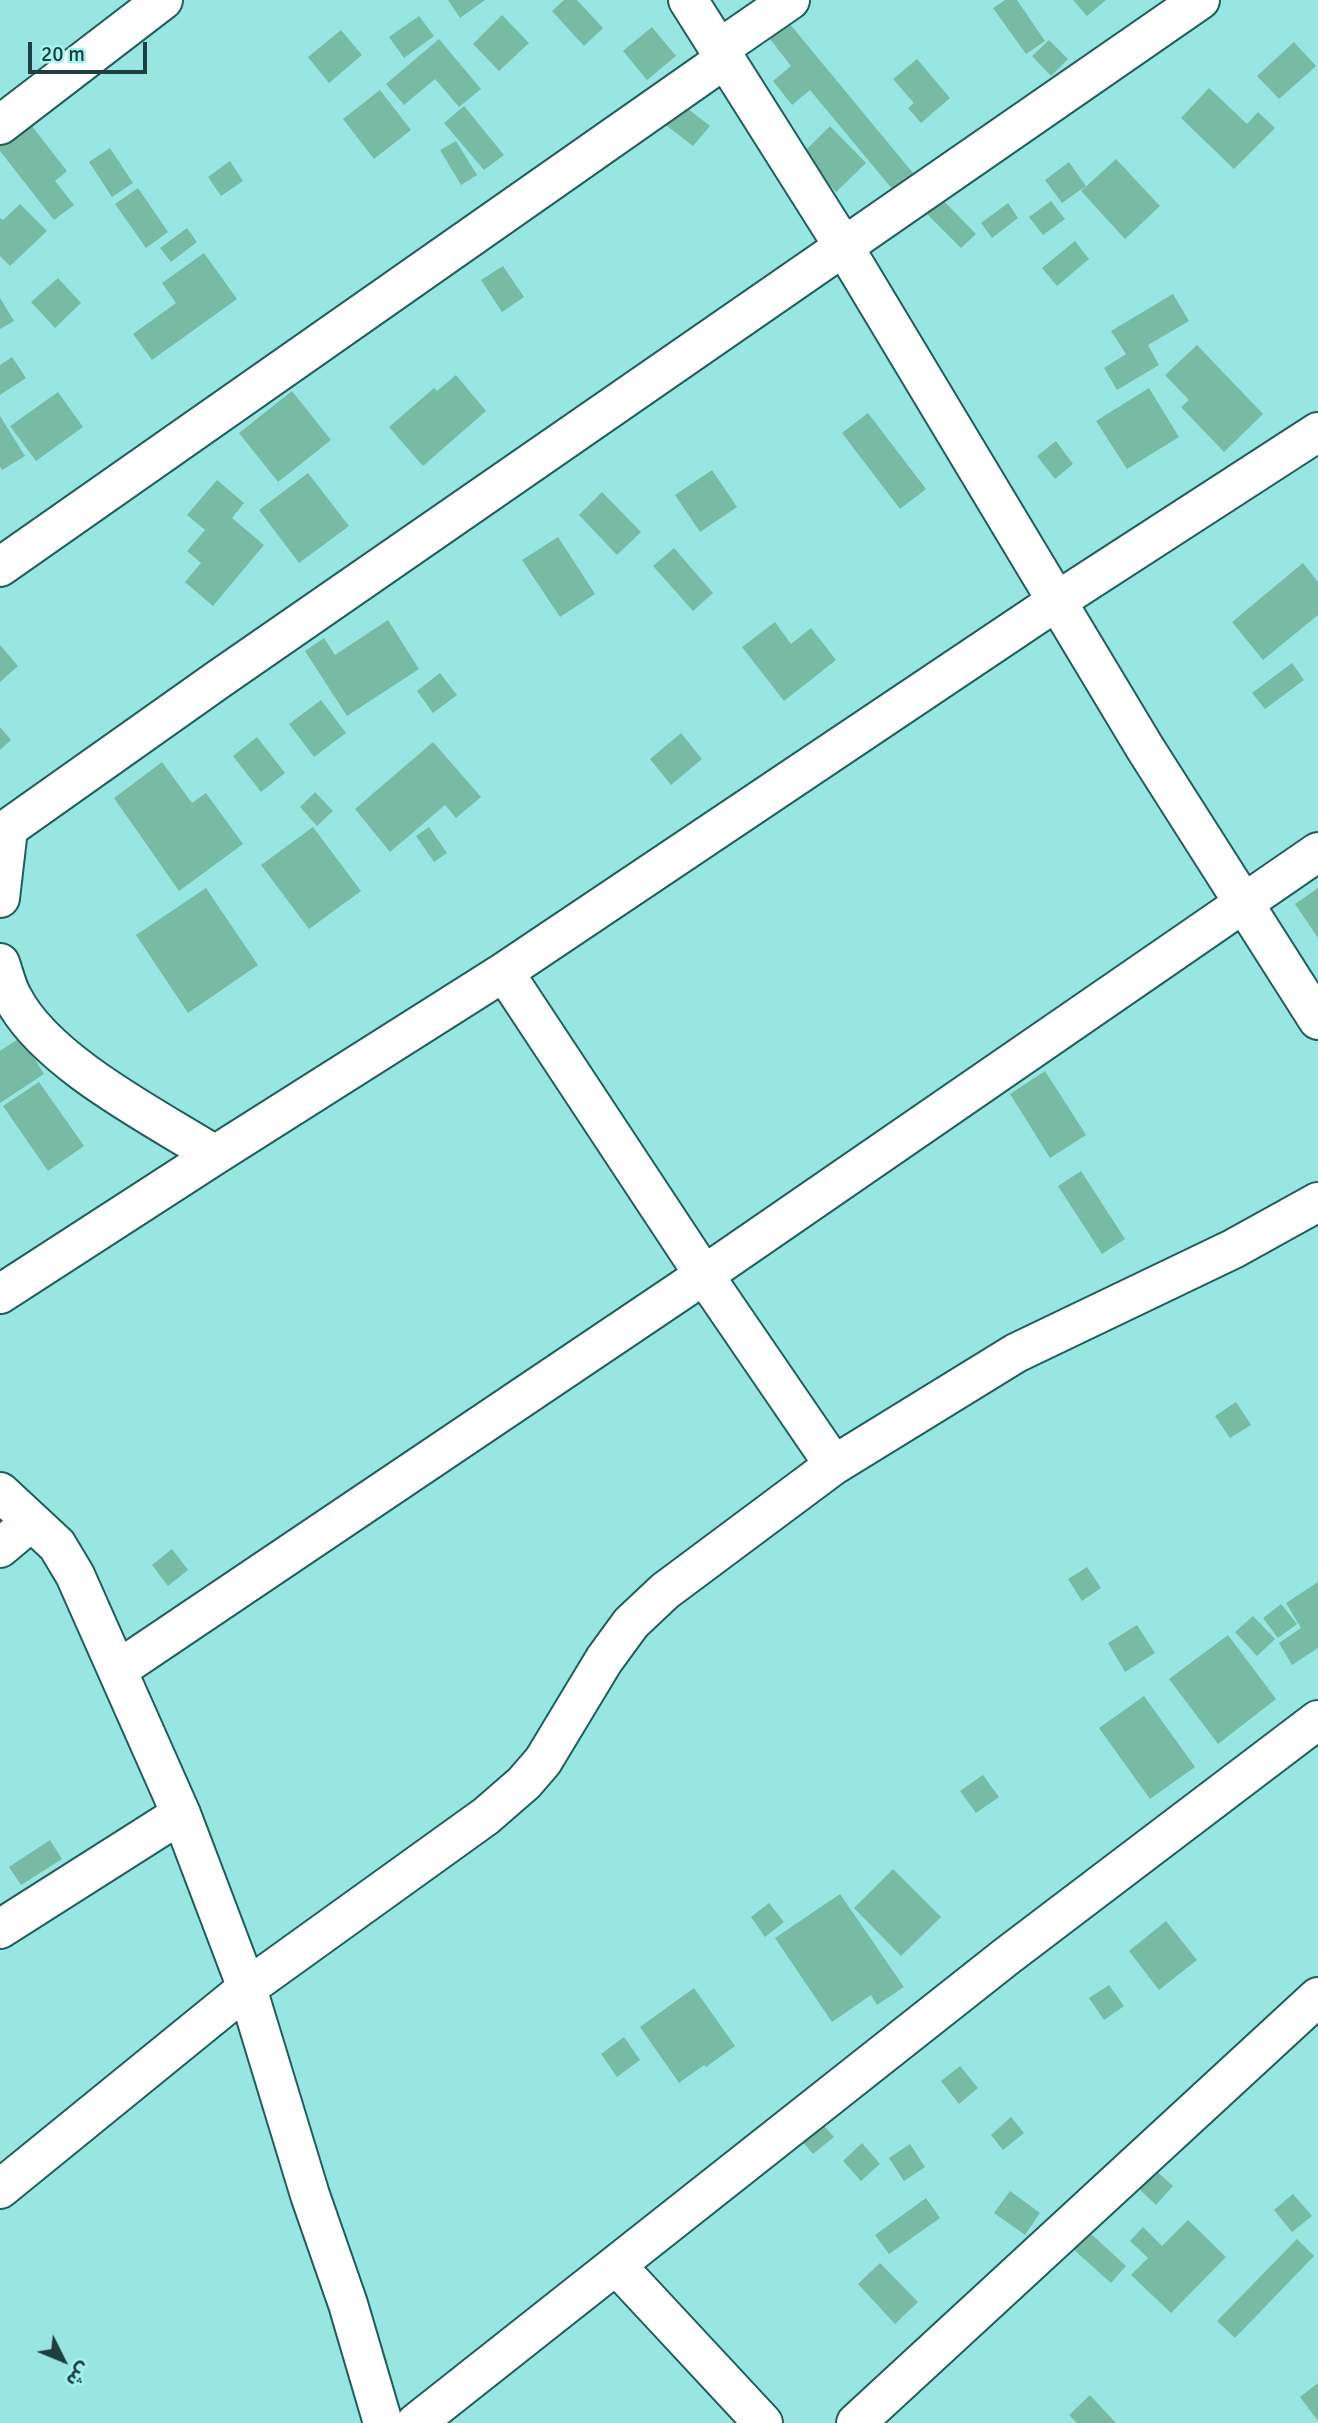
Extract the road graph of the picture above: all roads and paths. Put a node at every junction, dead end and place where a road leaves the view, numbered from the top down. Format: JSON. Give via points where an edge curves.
{"nodes":[{"id":1,"x":163,"y":0,"type":"edge"},
{"id":2,"x":688,"y":0,"type":"edge"},
{"id":3,"x":790,"y":0,"type":"edge"},
{"id":4,"x":1200,"y":0,"type":"edge"},
{"id":5,"x":722,"y":54,"type":"junction"},
{"id":6,"x":0,"y":124,"type":"edge"},
{"id":7,"x":844,"y":247,"type":"junction"},
{"id":8,"x":1318,"y":432,"type":"edge"},
{"id":9,"x":0,"y":567,"type":"edge"},
{"id":10,"x":1057,"y":601,"type":"junction"},
{"id":11,"x":4,"y":831,"type":"edge"},
{"id":12,"x":1318,"y":852,"type":"edge"},
{"id":13,"x":0,"y":898,"type":"edge"},
{"id":14,"x":1244,"y":902,"type":"junction"},
{"id":15,"x":0,"y":963,"type":"edge"},
{"id":16,"x":504,"y":972,"type":"junction"},
{"id":17,"x":1318,"y":1020,"type":"edge"},
{"id":18,"x":215,"y":1155,"type":"junction"},
{"id":19,"x":1318,"y":1202,"type":"edge"},
{"id":20,"x":704,"y":1275,"type":"junction"},
{"id":21,"x":0,"y":1294,"type":"edge"},
{"id":22,"x":834,"y":1465,"type":"junction"},
{"id":23,"x":0,"y":1492,"type":"edge"},
{"id":24,"x":31,"y":1522,"type":"junction"},
{"id":25,"x":0,"y":1548,"type":"edge"},
{"id":26,"x":118,"y":1670,"type":"junction"},
{"id":27,"x":1318,"y":1720,"type":"edge"},
{"id":28,"x":181,"y":1814,"type":"junction"},
{"id":29,"x":0,"y":1929,"type":"edge"},
{"id":30,"x":247,"y":1988,"type":"junction"},
{"id":31,"x":1318,"y":1997,"type":"edge"},
{"id":32,"x":0,"y":2189,"type":"edge"},
{"id":33,"x":616,"y":2265,"type":"junction"},
{"id":34,"x":383,"y":2423,"type":"edge"},
{"id":35,"x":416,"y":2423,"type":"edge"},
{"id":36,"x":763,"y":2423,"type":"edge"},
{"id":37,"x":856,"y":2423,"type":"edge"}],
"edges":[{"from":1,"to":6,"type":"street"},
{"from":2,"to":5,"type":"street"},
{"from":3,"to":5,"type":"street"},
{"from":4,"to":7,"type":"street"},
{"from":5,"to":7,"type":"street"},
{"from":5,"to":9,"type":"street"},
{"from":7,"to":10,"type":"street"},
{"from":7,"to":11,"type":"street"},
{"from":8,"to":10,"type":"street"},
{"from":10,"to":14,"type":"street"},
{"from":10,"to":16,"type":"street"},
{"from":11,"to":13,"type":"street"},
{"from":12,"to":14,"type":"street"},
{"from":14,"to":17,"type":"street"},
{"from":14,"to":20,"type":"street"},
{"from":15,"to":18,"type":"street","via":[[13,998],[59,1054]]},
{"from":16,"to":18,"type":"street"},
{"from":16,"to":20,"type":"street"},
{"from":18,"to":21,"type":"street"},
{"from":19,"to":22,"type":"street","via":[[1233,1249],[1016,1353]]},
{"from":20,"to":22,"type":"street"},
{"from":20,"to":26,"type":"street"},
{"from":22,"to":30,"type":"street","via":[[665,1591],[631,1623],[543,1761],[524,1783],[486,1816]]},
{"from":23,"to":24,"type":"street"},
{"from":24,"to":25,"type":"street"},
{"from":24,"to":26,"type":"street","via":[[57,1545],[75,1575]]},
{"from":26,"to":28,"type":"street"},
{"from":27,"to":33,"type":"street","via":[[1007,1956]]},
{"from":28,"to":29,"type":"street"},
{"from":28,"to":30,"type":"street"},
{"from":30,"to":32,"type":"street"},
{"from":30,"to":34,"type":"street"},
{"from":31,"to":37,"type":"street"},
{"from":33,"to":35,"type":"street"},
{"from":33,"to":36,"type":"street"}]}
